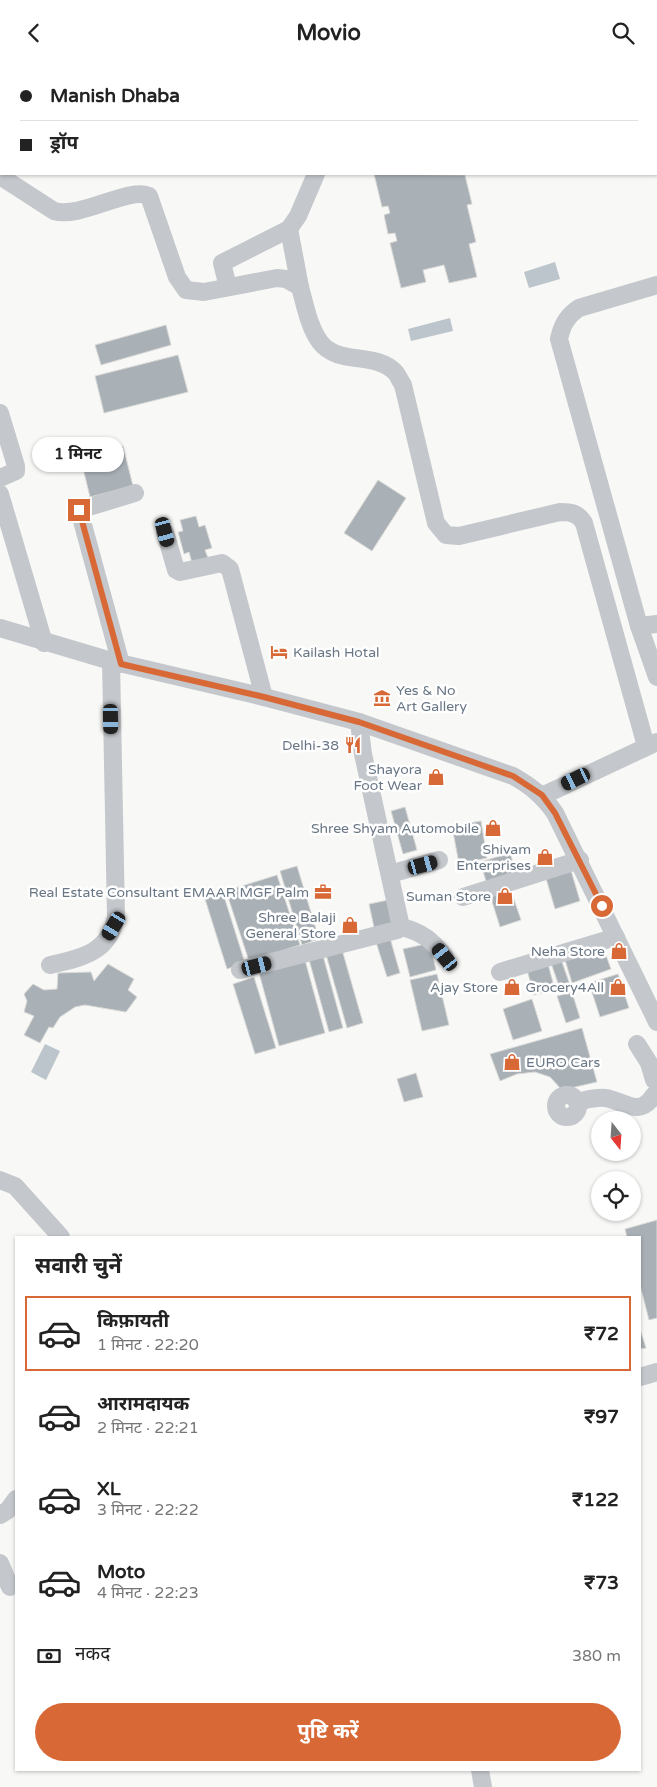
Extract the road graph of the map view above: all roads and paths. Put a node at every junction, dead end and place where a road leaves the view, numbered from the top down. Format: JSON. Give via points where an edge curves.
{"nodes":[{"id":1,"x":316,"y":175,"type":"edge"},
{"id":2,"x":0,"y":176,"type":"edge"},
{"id":3,"x":289,"y":229,"type":"junction"},
{"id":4,"x":657,"y":285,"type":"edge"},
{"id":5,"x":228,"y":287,"type":"junction"},
{"id":6,"x":300,"y":287,"type":"junction"},
{"id":7,"x":0,"y":413,"type":"edge"},
{"id":8,"x":0,"y":478,"type":"edge"},
{"id":9,"x":135,"y":493,"type":"dead end"},
{"id":10,"x":0,"y":494,"type":"edge"},
{"id":11,"x":165,"y":532,"type":"dead end"},
{"id":12,"x":657,"y":624,"type":"edge"},
{"id":13,"x":639,"y":626,"type":"junction"},
{"id":14,"x":0,"y":628,"type":"edge"},
{"id":15,"x":44,"y":643,"type":"junction"},
{"id":16,"x":116,"y":663,"type":"junction"},
{"id":17,"x":657,"y":677,"type":"edge"},
{"id":18,"x":264,"y":697,"type":"junction"},
{"id":19,"x":359,"y":722,"type":"junction"},
{"id":20,"x":651,"y":744,"type":"edge"},
{"id":21,"x":542,"y":795,"type":"junction"},
{"id":22,"x":439,"y":860,"type":"dead end"},
{"id":23,"x":580,"y":860,"type":"junction"},
{"id":24,"x":390,"y":874,"type":"junction"},
{"id":25,"x":464,"y":897,"type":"dead end"},
{"id":26,"x":401,"y":927,"type":"junction"},
{"id":27,"x":616,"y":937,"type":"junction"},
{"id":28,"x":445,"y":957,"type":"dead end"},
{"id":29,"x":50,"y":965,"type":"dead end"},
{"id":30,"x":240,"y":971,"type":"dead end"},
{"id":31,"x":500,"y":972,"type":"dead end"},
{"id":32,"x":657,"y":1022,"type":"edge"},
{"id":33,"x":637,"y":1044,"type":"dead end"},
{"id":34,"x":655,"y":1087,"type":"edge"},
{"id":35,"x":577,"y":1102,"type":"dead end"},
{"id":36,"x":0,"y":1180,"type":"edge"},
{"id":37,"x":60,"y":1236,"type":"edge"},
{"id":38,"x":657,"y":1372,"type":"edge"},
{"id":39,"x":641,"y":1377,"type":"edge"},
{"id":40,"x":15,"y":1500,"type":"edge"},
{"id":41,"x":0,"y":1515,"type":"edge"},
{"id":42,"x":0,"y":1563,"type":"edge"},
{"id":43,"x":10,"y":1587,"type":"dead end"},
{"id":44,"x":480,"y":1771,"type":"edge"},
{"id":45,"x":483,"y":1787,"type":"edge"}],
"edges":[{"from":1,"to":3,"type":"street","via":[[298,217]]},
{"from":2,"to":5,"type":"street","via":[[61,213],[144,193],[152,201],[177,277],[186,290],[195,292]]},
{"from":3,"to":5,"type":"street","via":[[224,261],[221,267]]},
{"from":3,"to":6,"type":"street"},
{"from":4,"to":13,"type":"street","via":[[579,308],[562,325],[559,339]]},
{"from":5,"to":6,"type":"street","via":[[277,278]]},
{"from":6,"to":20,"type":"street","via":[[312,329],[321,343],[335,355],[381,364],[395,371],[403,385],[436,523],[446,535],[458,536],[560,512],[580,517]]},
{"from":7,"to":8,"type":"street","via":[[16,471]]},
{"from":9,"to":16,"type":"street","via":[[79,510]]},
{"from":10,"to":15,"type":"street"},
{"from":11,"to":18,"type":"street","via":[[176,570],[180,572],[222,563],[230,569]]},
{"from":12,"to":13,"type":"street"},
{"from":13,"to":17,"type":"street"},
{"from":14,"to":15,"type":"street"},
{"from":15,"to":16,"type":"street"},
{"from":16,"to":18,"type":"street"},
{"from":16,"to":29,"type":"street","via":[[116,917],[114,926],[97,951]]},
{"from":18,"to":19,"type":"street"},
{"from":19,"to":21,"type":"street","via":[[513,776]]},
{"from":19,"to":24,"type":"street"},
{"from":20,"to":21,"type":"street"},
{"from":21,"to":23,"type":"street"},
{"from":22,"to":24,"type":"street"},
{"from":23,"to":25,"type":"street"},
{"from":23,"to":27,"type":"street"},
{"from":24,"to":26,"type":"street"},
{"from":26,"to":28,"type":"street","via":[[428,937]]},
{"from":26,"to":30,"type":"street"},
{"from":27,"to":31,"type":"street"},
{"from":27,"to":32,"type":"street"},
{"from":33,"to":34,"type":"street","via":[[649,1063]]},
{"from":34,"to":35,"type":"street","via":[[649,1101],[639,1106],[625,1106],[606,1098]]},
{"from":36,"to":37,"type":"street","via":[[15,1186]]},
{"from":38,"to":39,"type":"street"},
{"from":40,"to":41,"type":"street"},
{"from":42,"to":43,"type":"street"},
{"from":44,"to":45,"type":"street"}]}
